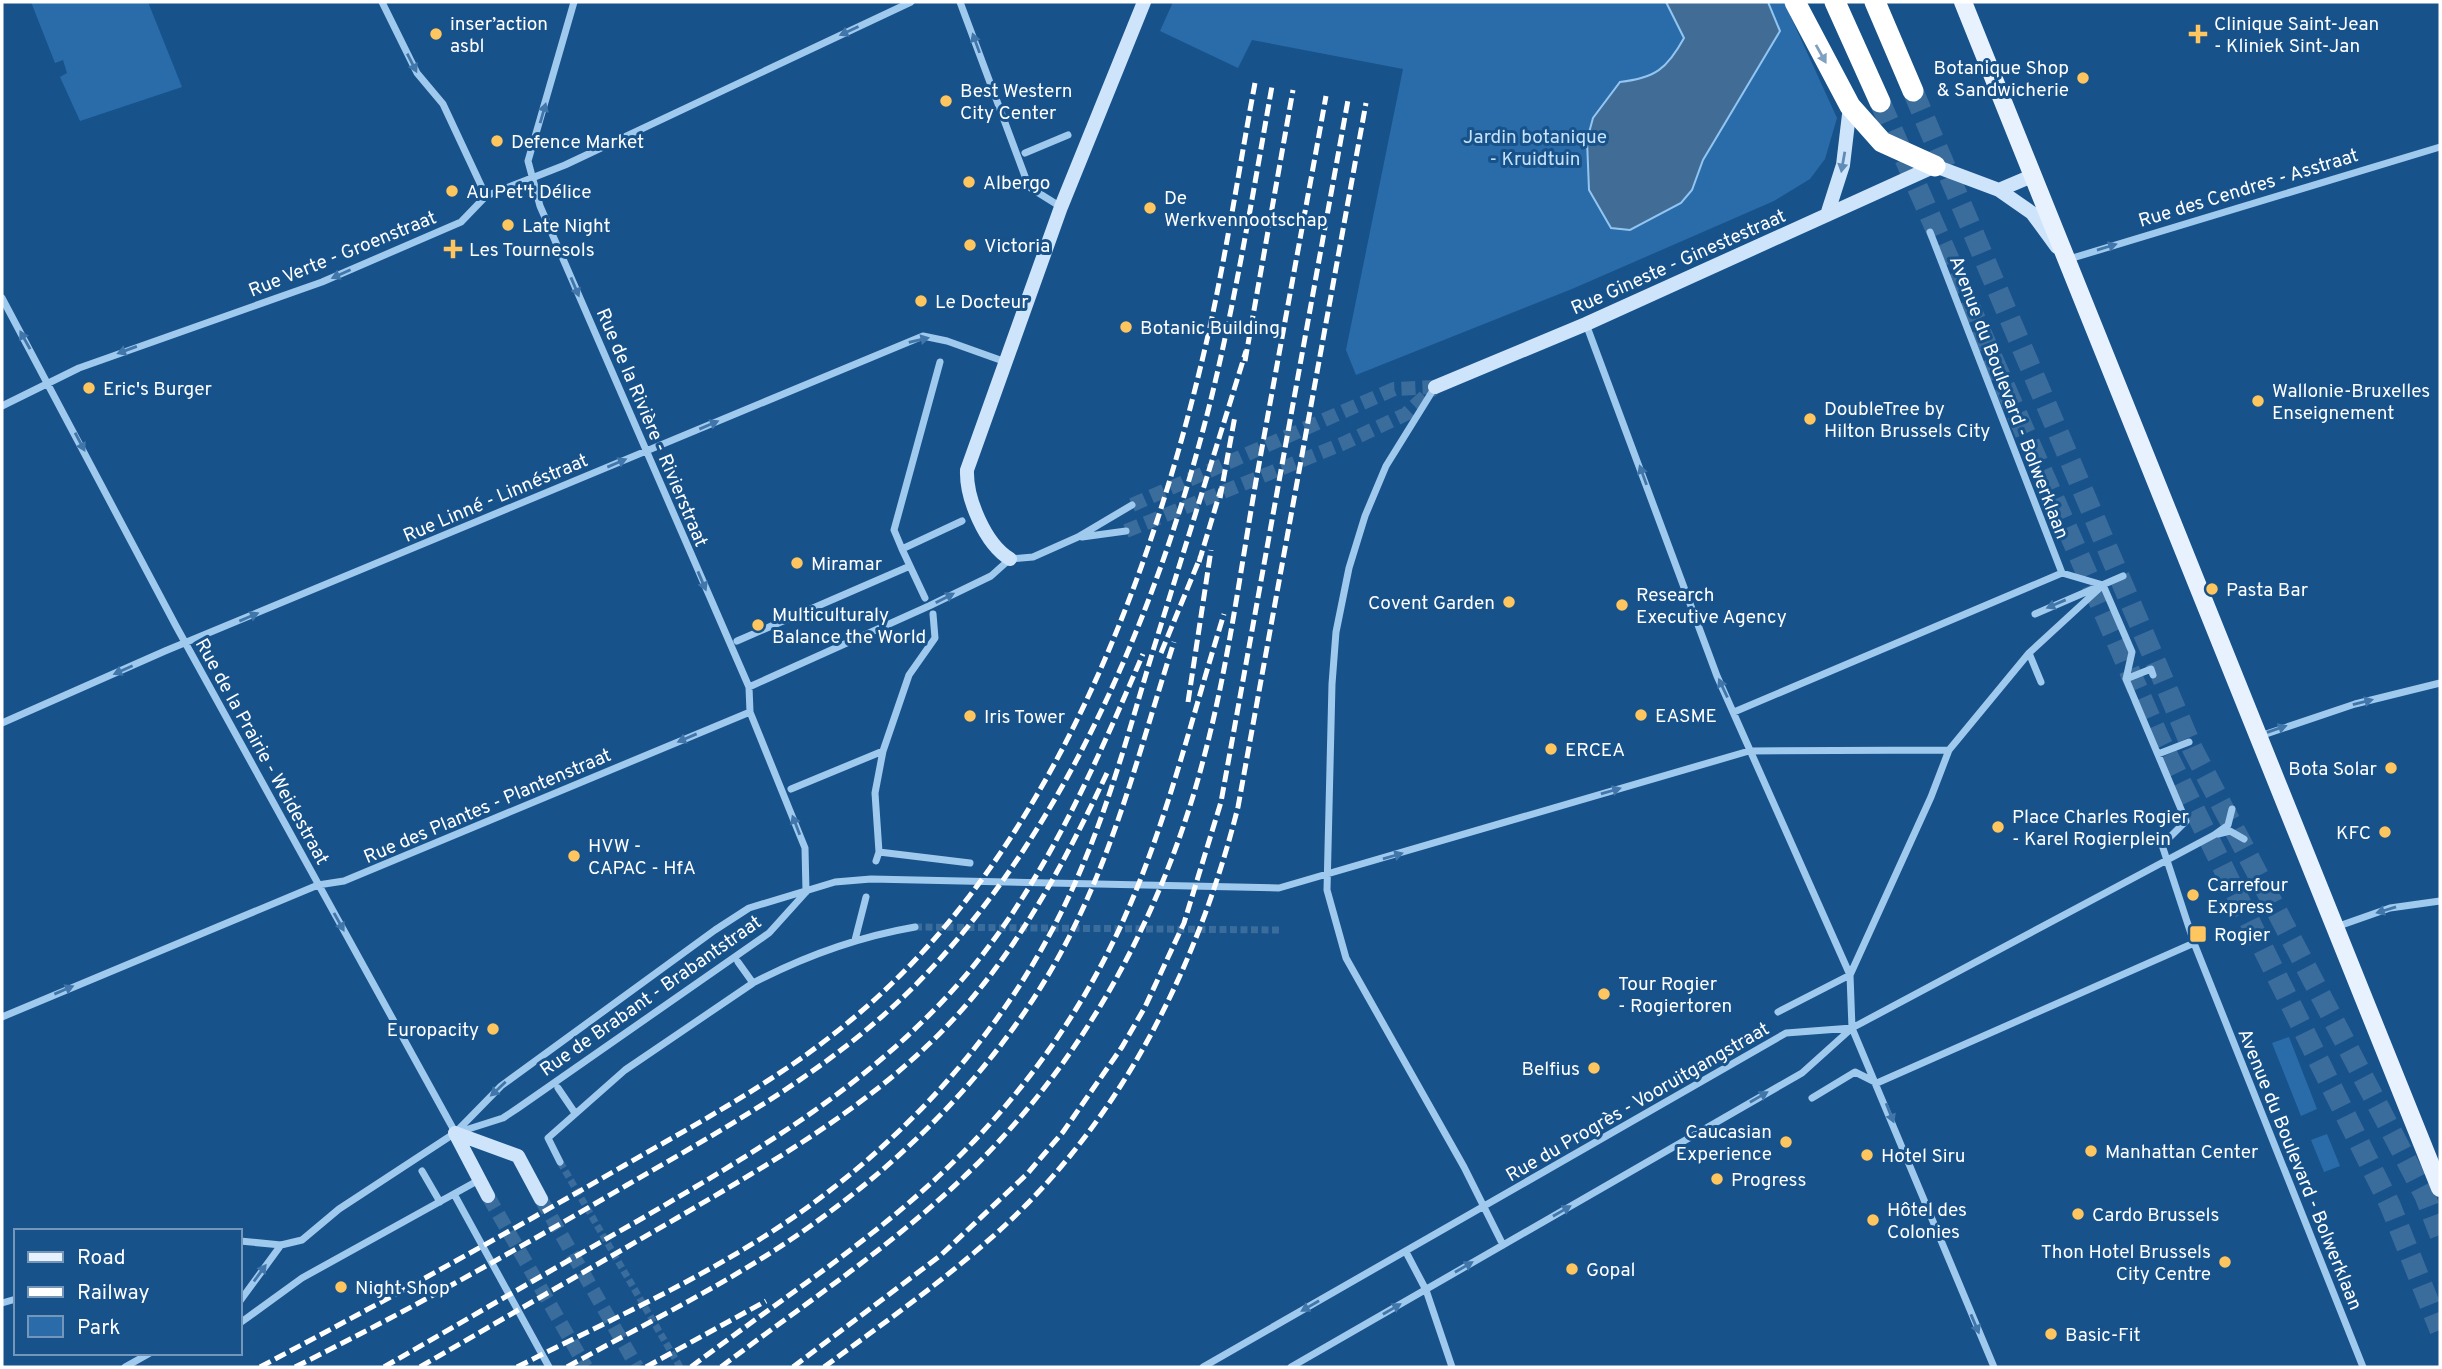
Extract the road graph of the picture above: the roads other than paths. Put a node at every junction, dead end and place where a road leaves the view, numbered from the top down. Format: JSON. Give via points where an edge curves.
{"nodes":[{"id":1,"x":382,"y":2,"type":"edge"},
{"id":2,"x":573,"y":2,"type":"edge"},
{"id":3,"x":911,"y":2,"type":"edge"},
{"id":4,"x":960,"y":2,"type":"edge"},
{"id":5,"x":1144,"y":2,"type":"edge"},
{"id":6,"x":1795,"y":2,"type":"edge"},
{"id":7,"x":1835,"y":2,"type":"edge"},
{"id":8,"x":1875,"y":2,"type":"edge"},
{"id":9,"x":1963,"y":2,"type":"edge"},
{"id":10,"x":1913,"y":91,"type":"tunnel mouth"},
{"id":11,"x":1880,"y":102,"type":"tunnel mouth"},
{"id":12,"x":1850,"y":106,"type":"junction"},
{"id":13,"x":1068,"y":135,"type":"dead end"},
{"id":14,"x":2440,"y":147,"type":"edge"},
{"id":15,"x":1025,"y":153,"type":"dead end"},
{"id":16,"x":1935,"y":166,"type":"junction"},
{"id":17,"x":2032,"y":176,"type":"junction"},
{"id":18,"x":531,"y":178,"type":"junction"},
{"id":19,"x":1999,"y":190,"type":"junction"},
{"id":20,"x":486,"y":197,"type":"junction"},
{"id":21,"x":1060,"y":207,"type":"junction"},
{"id":22,"x":1826,"y":215,"type":"junction"},
{"id":23,"x":1930,"y":232,"type":"dead end"},
{"id":24,"x":2066,"y":260,"type":"junction"},
{"id":25,"x":2,"y":298,"type":"edge"},
{"id":26,"x":1586,"y":324,"type":"junction"},
{"id":27,"x":1003,"y":361,"type":"junction"},
{"id":28,"x":940,"y":362,"type":"dead end"},
{"id":29,"x":48,"y":382,"type":"junction"},
{"id":30,"x":1435,"y":387,"type":"joint"},
{"id":31,"x":2,"y":406,"type":"edge"},
{"id":32,"x":646,"y":451,"type":"junction"},
{"id":33,"x":1132,"y":505,"type":"tunnel mouth"},
{"id":34,"x":962,"y":521,"type":"dead end"},
{"id":35,"x":1126,"y":531,"type":"tunnel mouth"},
{"id":36,"x":1078,"y":537,"type":"junction"},
{"id":37,"x":902,"y":549,"type":"junction"},
{"id":38,"x":1010,"y":559,"type":"junction"},
{"id":39,"x":910,"y":566,"type":"junction"},
{"id":40,"x":2062,"y":573,"type":"junction"},
{"id":41,"x":2123,"y":576,"type":"dead end"},
{"id":42,"x":2103,"y":585,"type":"junction"},
{"id":43,"x":925,"y":598,"type":"dead end"},
{"id":44,"x":933,"y":614,"type":"dead end"},
{"id":45,"x":2035,"y":614,"type":"dead end"},
{"id":46,"x":737,"y":641,"type":"dead end"},
{"id":47,"x":186,"y":643,"type":"junction"},
{"id":48,"x":2029,"y":653,"type":"junction"},
{"id":49,"x":2153,"y":675,"type":"dead end"},
{"id":50,"x":2126,"y":679,"type":"junction"},
{"id":51,"x":2041,"y":682,"type":"dead end"},
{"id":52,"x":2440,"y":683,"type":"edge"},
{"id":53,"x":749,"y":687,"type":"junction"},
{"id":54,"x":750,"y":712,"type":"junction"},
{"id":55,"x":1734,"y":712,"type":"junction"},
{"id":56,"x":2,"y":723,"type":"edge"},
{"id":57,"x":2258,"y":736,"type":"junction"},
{"id":58,"x":2189,"y":742,"type":"dead end"},
{"id":59,"x":1949,"y":750,"type":"junction"},
{"id":60,"x":883,"y":751,"type":"junction"},
{"id":61,"x":1749,"y":751,"type":"junction"},
{"id":62,"x":2158,"y":754,"type":"junction"},
{"id":63,"x":791,"y":789,"type":"dead end"},
{"id":64,"x":2232,"y":809,"type":"dead end"},
{"id":65,"x":2214,"y":835,"type":"junction"},
{"id":66,"x":2244,"y":839,"type":"dead end"},
{"id":67,"x":879,"y":852,"type":"junction"},
{"id":68,"x":2168,"y":860,"type":"junction"},
{"id":69,"x":876,"y":862,"type":"dead end"},
{"id":70,"x":970,"y":863,"type":"dead end"},
{"id":71,"x":1328,"y":875,"type":"junction"},
{"id":72,"x":318,"y":885,"type":"junction"},
{"id":73,"x":806,"y":892,"type":"junction"},
{"id":74,"x":866,"y":897,"type":"dead end"},
{"id":75,"x":2440,"y":901,"type":"edge"},
{"id":76,"x":915,"y":927,"type":"tunnel mouth"},
{"id":77,"x":2334,"y":927,"type":"junction"},
{"id":78,"x":855,"y":940,"type":"junction"},
{"id":79,"x":2194,"y":943,"type":"junction"},
{"id":80,"x":738,"y":962,"type":"dead end"},
{"id":81,"x":1850,"y":975,"type":"junction"},
{"id":82,"x":752,"y":983,"type":"junction"},
{"id":83,"x":1778,"y":1012,"type":"dead end"},
{"id":84,"x":2,"y":1017,"type":"edge"},
{"id":85,"x":1852,"y":1028,"type":"junction"},
{"id":86,"x":1877,"y":1083,"type":"junction"},
{"id":87,"x":558,"y":1088,"type":"dead end"},
{"id":88,"x":1812,"y":1098,"type":"dead end"},
{"id":89,"x":575,"y":1113,"type":"junction"},
{"id":90,"x":455,"y":1133,"type":"junction"},
{"id":91,"x":560,"y":1161,"type":"tunnel mouth"},
{"id":92,"x":422,"y":1171,"type":"dead end"},
{"id":93,"x":479,"y":1180,"type":"junction"},
{"id":94,"x":2440,"y":1188,"type":"edge"},
{"id":95,"x":454,"y":1194,"type":"junction"},
{"id":96,"x":488,"y":1196,"type":"tunnel mouth"},
{"id":97,"x":541,"y":1199,"type":"tunnel mouth"},
{"id":98,"x":440,"y":1202,"type":"junction"},
{"id":99,"x":1485,"y":1206,"type":"junction"},
{"id":100,"x":242,"y":1241,"type":"edge"},
{"id":101,"x":281,"y":1245,"type":"junction"},
{"id":102,"x":1503,"y":1245,"type":"junction"},
{"id":103,"x":1406,"y":1252,"type":"junction"},
{"id":104,"x":1426,"y":1290,"type":"junction"},
{"id":105,"x":242,"y":1298,"type":"edge"},
{"id":106,"x":242,"y":1321,"type":"edge"},
{"id":107,"x":146,"y":1355,"type":"edge"},
{"id":108,"x":125,"y":1367,"type":"edge"},
{"id":109,"x":549,"y":1367,"type":"edge"},
{"id":110,"x":1203,"y":1367,"type":"edge"},
{"id":111,"x":1291,"y":1367,"type":"edge"},
{"id":112,"x":1452,"y":1367,"type":"edge"},
{"id":113,"x":1994,"y":1367,"type":"edge"},
{"id":114,"x":2363,"y":1367,"type":"edge"}],
"edges":[{"from":1,"to":20,"type":"street","one_way":true,"via":[[417,74],[443,104]]},
{"from":18,"to":2,"type":"street","one_way":true,"via":[[528,161]]},
{"from":3,"to":18,"type":"street","name":"Rue Verte - Groenstraat","one_way":true},
{"from":21,"to":4,"type":"street","one_way":true,"via":[[1029,187]]},
{"from":5,"to":21,"type":"street"},
{"from":6,"to":12,"type":"highway","one_way":true},
{"from":7,"to":11,"type":"highway"},
{"from":8,"to":10,"type":"highway"},
{"from":9,"to":17,"type":"main road"},
{"from":12,"to":16,"type":"highway","via":[[1882,142]]},
{"from":12,"to":22,"type":"street","one_way":true,"via":[[1843,165]]},
{"from":13,"to":15,"type":"street"},
{"from":24,"to":14,"type":"street","name":"Rue des Cendres - Asstraat","one_way":true},
{"from":16,"to":19,"type":"street"},
{"from":16,"to":22,"type":"street","name":"Rue Gineste - Ginestestraat"},
{"from":17,"to":19,"type":"street"},
{"from":17,"to":24,"type":"main road"},
{"from":18,"to":20,"type":"street","name":"Rue Verte - Groenstraat"},
{"from":18,"to":32,"type":"street","name":"Rue de la Rivière - Rivierstraat","one_way":true},
{"from":19,"to":24,"type":"street","via":[[2032,213]]},
{"from":20,"to":29,"type":"street","name":"Rue Verte - Groenstraat","one_way":true,"via":[[461,222],[322,282]]},
{"from":21,"to":27,"type":"street"},
{"from":22,"to":26,"type":"street","name":"Rue Gineste - Ginestestraat"},
{"from":23,"to":40,"type":"street","name":"Avenue du Boulevard - Bolwerklaan"},
{"from":24,"to":57,"type":"main road"},
{"from":29,"to":25,"type":"street","name":"Rue de la Prairie - Weidestraat","one_way":true},
{"from":26,"to":30,"type":"street","name":"Rue Gineste - Ginestestraat"},
{"from":55,"to":26,"type":"street","one_way":true},
{"from":32,"to":27,"type":"street","name":"Rue Linné - Linnéstraat","one_way":true,"via":[[923,336]]},
{"from":27,"to":38,"type":"street","via":[[970,459],[967,482],[994,545]]},
{"from":28,"to":37,"type":"street","via":[[894,530]]},
{"from":29,"to":31,"type":"street","name":"Rue Verte - Groenstraat"},
{"from":29,"to":47,"type":"street","name":"Rue de la Prairie - Weidestraat","one_way":true},
{"from":30,"to":71,"type":"street","via":[[1386,466],[1349,568],[1336,632],[1332,684]]},
{"from":47,"to":32,"type":"street","name":"Rue Linné - Linnéstraat","one_way":true},
{"from":32,"to":53,"type":"street","name":"Rue de la Rivière - Rivierstraat","one_way":true},
{"from":33,"to":36,"type":"street"},
{"from":34,"to":37,"type":"street"},
{"from":35,"to":36,"type":"street"},
{"from":36,"to":38,"type":"street","via":[[1033,557]]},
{"from":37,"to":39,"type":"street"},
{"from":53,"to":38,"type":"street","one_way":true,"via":[[929,607],[991,576]]},
{"from":39,"to":43,"type":"street"},
{"from":39,"to":46,"type":"street"},
{"from":40,"to":42,"type":"street"},
{"from":40,"to":55,"type":"street"},
{"from":41,"to":42,"type":"street"},
{"from":42,"to":45,"type":"street","one_way":true},
{"from":42,"to":48,"type":"street"},
{"from":42,"to":50,"type":"street","via":[[2132,652]]},
{"from":44,"to":60,"type":"street","via":[[935,638],[909,675]]},
{"from":47,"to":56,"type":"street","name":"Rue Linné - Linnéstraat","one_way":true},
{"from":47,"to":72,"type":"street","name":"Rue de la Prairie - Weidestraat"},
{"from":48,"to":51,"type":"street"},
{"from":48,"to":59,"type":"street"},
{"from":49,"to":50,"type":"street","via":[[2151,670]]},
{"from":50,"to":62,"type":"street"},
{"from":57,"to":52,"type":"street","one_way":true,"via":[[2355,704]]},
{"from":53,"to":54,"type":"street"},
{"from":54,"to":72,"type":"street","name":"Rue des Plantes - Plantenstraat","one_way":true,"via":[[344,881]]},
{"from":73,"to":54,"type":"street","one_way":true,"via":[[805,848]]},
{"from":55,"to":61,"type":"street"},
{"from":57,"to":77,"type":"main road"},
{"from":58,"to":62,"type":"street"},
{"from":59,"to":61,"type":"street"},
{"from":59,"to":81,"type":"street"},
{"from":60,"to":63,"type":"street"},
{"from":60,"to":67,"type":"street","via":[[875,793]]},
{"from":71,"to":61,"type":"street","one_way":true},
{"from":61,"to":81,"type":"street"},
{"from":62,"to":68,"type":"street","via":[[2186,821],[2162,845]]},
{"from":64,"to":65,"type":"street","via":[[2228,825]]},
{"from":65,"to":66,"type":"street","via":[[2230,831]]},
{"from":65,"to":68,"type":"street"},
{"from":67,"to":69,"type":"street"},
{"from":67,"to":70,"type":"street"},
{"from":68,"to":79,"type":"street","name":"Avenue du Boulevard - Bolwerklaan"},
{"from":68,"to":85,"type":"street"},
{"from":71,"to":73,"type":"street","via":[[1279,888],[871,879],[835,882]]},
{"from":71,"to":99,"type":"street","via":[[1332,913],[1346,958]]},
{"from":84,"to":72,"type":"street","name":"Rue des Plantes - Plantenstraat","one_way":true},
{"from":72,"to":90,"type":"street","name":"Rue de la Prairie - Weidestraat","one_way":true},
{"from":73,"to":90,"type":"street","name":"Rue de Brabant - Brabantstraat","via":[[769,933],[518,1108],[503,1118]]},
{"from":73,"to":90,"type":"street","name":"Rue de Brabant - Brabantstraat","one_way":true,"via":[[749,908],[715,930],[501,1086]]},
{"from":74,"to":78,"type":"street"},
{"from":75,"to":77,"type":"street","one_way":true,"via":[[2390,908]]},
{"from":76,"to":78,"type":"street"},
{"from":77,"to":94,"type":"main road"},
{"from":78,"to":82,"type":"street"},
{"from":79,"to":86,"type":"street"},
{"from":79,"to":114,"type":"street","name":"Avenue du Boulevard - Bolwerklaan"},
{"from":80,"to":82,"type":"street","name":"Rue de Brabant - Brabantstraat"},
{"from":81,"to":83,"type":"street"},
{"from":81,"to":85,"type":"street"},
{"from":82,"to":89,"type":"street","via":[[625,1070]]},
{"from":85,"to":86,"type":"street"},
{"from":85,"to":99,"type":"street","name":"Rue du Progrès - Vooruitgangstraat","via":[[1786,1033]]},
{"from":102,"to":85,"type":"street","one_way":true,"via":[[1802,1073]]},
{"from":86,"to":88,"type":"street","via":[[1855,1072]]},
{"from":86,"to":113,"type":"street","one_way":true},
{"from":87,"to":89,"type":"street"},
{"from":89,"to":91,"type":"street","via":[[548,1138]]},
{"from":90,"to":93,"type":"street"},
{"from":90,"to":97,"type":"street","via":[[517,1156]]},
{"from":90,"to":101,"type":"street","name":"Rue de Brabant - Brabantstraat","via":[[339,1209],[302,1240]]},
{"from":92,"to":98,"type":"street"},
{"from":93,"to":95,"type":"street"},
{"from":93,"to":96,"type":"street"},
{"from":95,"to":98,"type":"street"},
{"from":95,"to":109,"type":"street"},
{"from":98,"to":106,"type":"street","via":[[302,1278]]},
{"from":99,"to":102,"type":"street"},
{"from":99,"to":103,"type":"street","name":"Rue du Progrès - Vooruitgangstraat"},
{"from":100,"to":101,"type":"street","name":"Rue de Brabant - Brabantstraat"},
{"from":105,"to":101,"type":"street","one_way":true},
{"from":104,"to":102,"type":"street","one_way":true},
{"from":103,"to":104,"type":"street"},
{"from":103,"to":110,"type":"street","name":"Rue du Progrès - Vooruitgangstraat","one_way":true},
{"from":111,"to":104,"type":"street","one_way":true},
{"from":104,"to":112,"type":"street"},
{"from":107,"to":108,"type":"street"}]}
